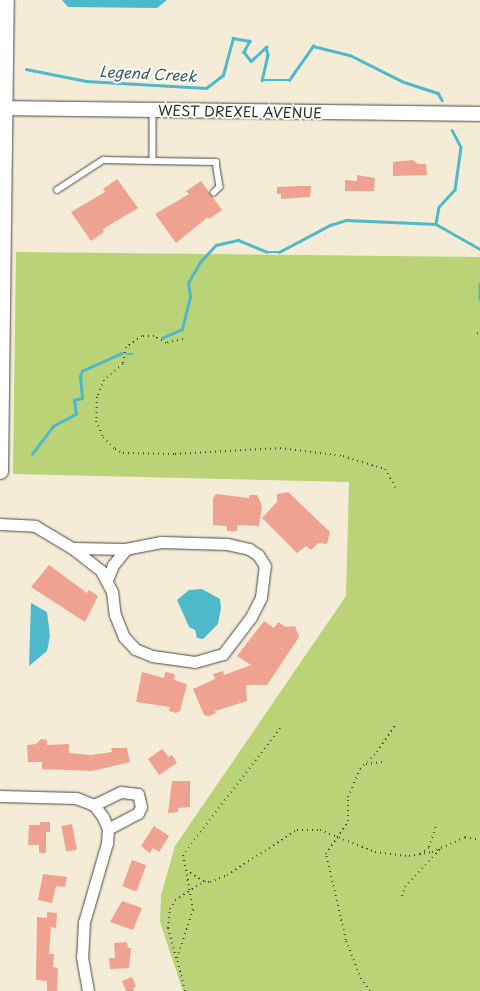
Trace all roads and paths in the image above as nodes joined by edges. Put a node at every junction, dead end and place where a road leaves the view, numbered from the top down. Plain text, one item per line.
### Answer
1 (6, 0) edge
2 (2, 108) edge
3 (153, 110) junction
4 (480, 114) edge
5 (153, 161) junction
6 (57, 190) dead end
7 (214, 193) dead end
8 (183, 338) dead end
9 (0, 471) edge
10 (396, 489) dead end
11 (0, 524) edge
12 (72, 548) junction
13 (126, 549) junction
14 (107, 580) junction
15 (396, 724) dead end
16 (280, 728) dead end
17 (383, 762) dead end
18 (364, 764) junction
19 (0, 796) edge
20 (94, 805) junction
21 (436, 825) dead end
22 (108, 829) junction
23 (337, 836) junction
24 (480, 840) edge
25 (442, 847) junction
26 (419, 855) junction
27 (186, 870) junction
28 (206, 881) junction
29 (189, 892) junction
30 (402, 896) dead end
31 (177, 966) junction
32 (88, 991) edge
33 (185, 991) edge
34 (370, 991) edge

1 - 2 main road
2 - 3 street, WEST DREXEL AVENUE
2 - 9 main road
3 - 4 street, WEST DREXEL AVENUE
3 - 5 lane
5 - 6 lane
5 - 7 lane
8 - 10 path
11 - 12 street
12 - 13 street
12 - 14 street
13 - 14 street
13 - 14 street
15 - 18 path
16 - 27 path
17 - 18 path
18 - 23 path
19 - 20 street
20 - 22 street
20 - 22 street
21 - 26 path
22 - 32 street
23 - 26 path
23 - 28 path
23 - 34 path
24 - 25 path
25 - 26 path
25 - 30 path
27 - 28 path
27 - 29 path
28 - 29 path
29 - 31 path
29 - 31 path
31 - 33 path

